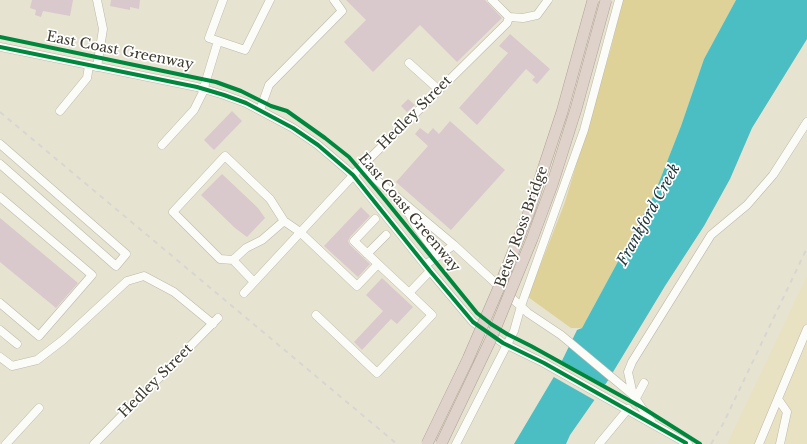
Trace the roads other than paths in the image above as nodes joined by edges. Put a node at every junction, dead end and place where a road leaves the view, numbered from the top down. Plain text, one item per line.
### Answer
1 (97, 0) edge
2 (223, 0) edge
3 (270, 0) edge
4 (334, 0) edge
5 (492, 0) edge
6 (548, 0) edge
7 (592, 0) edge
8 (606, 0) edge
9 (619, 0) edge
10 (508, 20) junction
11 (218, 41) junction
12 (0, 47) edge
13 (409, 63) dead end
14 (93, 66) junction
15 (203, 89) junction
16 (438, 90) junction
17 (260, 110) junction
18 (60, 111) dead end
19 (807, 122) edge
20 (0, 144) edge
21 (162, 145) dead end
22 (0, 164) edge
23 (361, 167) junction
24 (353, 175) junction
25 (55, 192) junction
26 (0, 198) edge
27 (402, 202) junction
28 (45, 203) junction
29 (375, 220) dead end
30 (284, 221) junction
31 (300, 232) junction
32 (386, 235) dead end
33 (454, 245) junction
34 (367, 254) junction
35 (438, 256) junction
36 (233, 260) junction
37 (378, 264) junction
38 (427, 268) junction
39 (254, 282) junction
40 (244, 293) dead end
41 (409, 293) junction
42 (0, 303) edge
43 (521, 306) junction
44 (316, 315) dead end
45 (807, 329) edge
46 (0, 330) edge
47 (17, 344) dead end
48 (506, 345) junction
49 (0, 357) edge
50 (644, 383) dead end
51 (634, 397) junction
52 (778, 399) junction
53 (39, 408) dead end
54 (628, 409) junction
55 (654, 424) junction
56 (6, 444) edge
57 (94, 444) edge
58 (427, 444) edge
59 (441, 444) edge
60 (456, 444) edge
61 (599, 444) edge
62 (688, 444) edge
63 (759, 444) edge
64 (780, 444) edge

1 - 14 street
2 - 11 street
3 - 11 street
4 - 17 street
5 - 10 street
6 - 10 street
7 - 58 highway, Betsy Ross Bridge, bridge
8 - 59 highway, Betsy Ross Bridge, bridge
9 - 43 street
10 - 16 street, Hedley Street
11 - 15 street
12 - 14 street
13 - 16 street
14 - 15 street
14 - 18 street
15 - 17 street
15 - 21 street
16 - 23 street, Hedley Street
17 - 24 street
19 - 51 street
20 - 25 street
22 - 28 street
23 - 24 street, Hedley Street
23 - 27 street
24 - 31 street, Hedley Street
24 - 38 street
25 - 28 street
25 - 28 street
26 - 42 street
27 - 33 street
27 - 35 street
29 - 34 street
30 - 31 street
30 - 36 street
30 - 36 street
31 - 37 street
31 - 39 street, Hedley Street
32 - 34 street
33 - 35 street
33 - 43 street
34 - 37 street
35 - 38 street
36 - 39 street
37 - 41 street
38 - 41 street
38 - 48 street
39 - 40 street, Hedley Street
41 - 44 street
43 - 48 street
43 - 51 street
45 - 52 street
46 - 47 street
48 - 54 street
48 - 60 street
49 - 57 street, Hedley Street
50 - 51 street
51 - 55 street
52 - 63 street
52 - 64 street
53 - 56 street
54 - 55 street
54 - 61 street
55 - 62 street

